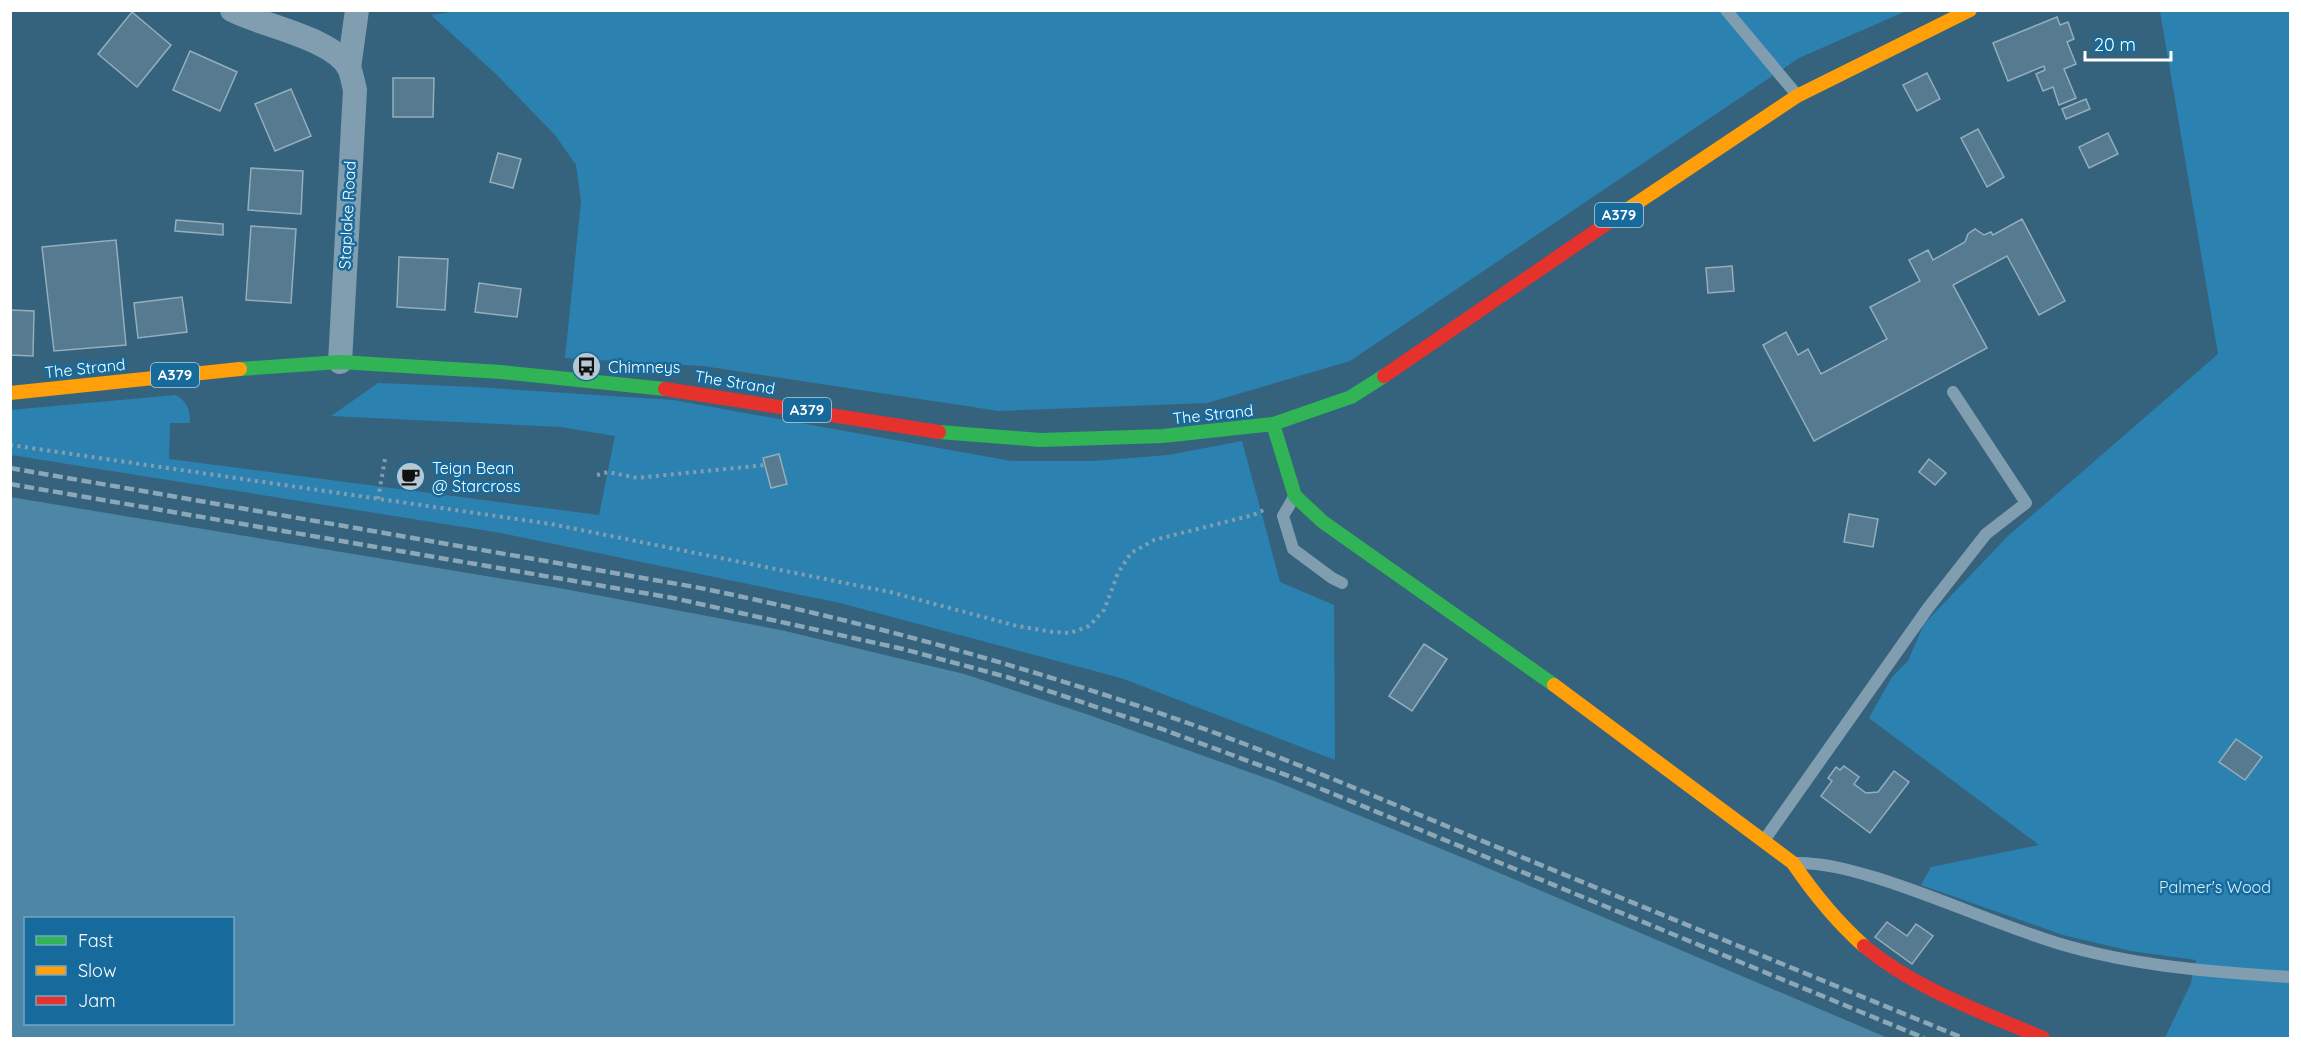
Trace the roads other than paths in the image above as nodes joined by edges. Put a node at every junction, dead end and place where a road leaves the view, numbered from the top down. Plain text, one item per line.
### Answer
1 (232, 10) edge
2 (357, 10) edge
3 (1726, 10) edge
4 (1970, 10) edge
5 (349, 68) junction
6 (1797, 96) junction
7 (340, 362) junction
8 (1953, 392) dead end
9 (10, 393) edge
10 (1273, 424) junction
11 (1295, 496) junction
12 (1342, 583) dead end
13 (1764, 840) junction
14 (1793, 862) junction
15 (2290, 977) edge
16 (2043, 1038) edge

1 - 5 street
2 - 5 street, Staplake Road
3 - 6 lane
4 - 6 main road, A379
5 - 7 street, Staplake Road
6 - 10 main road, A379
7 - 9 main road, The Strand / A379
7 - 10 main road, The Strand / A379
8 - 13 lane
10 - 11 main road
11 - 12 lane
11 - 13 main road
13 - 14 main road
14 - 15 lane
14 - 16 main road

